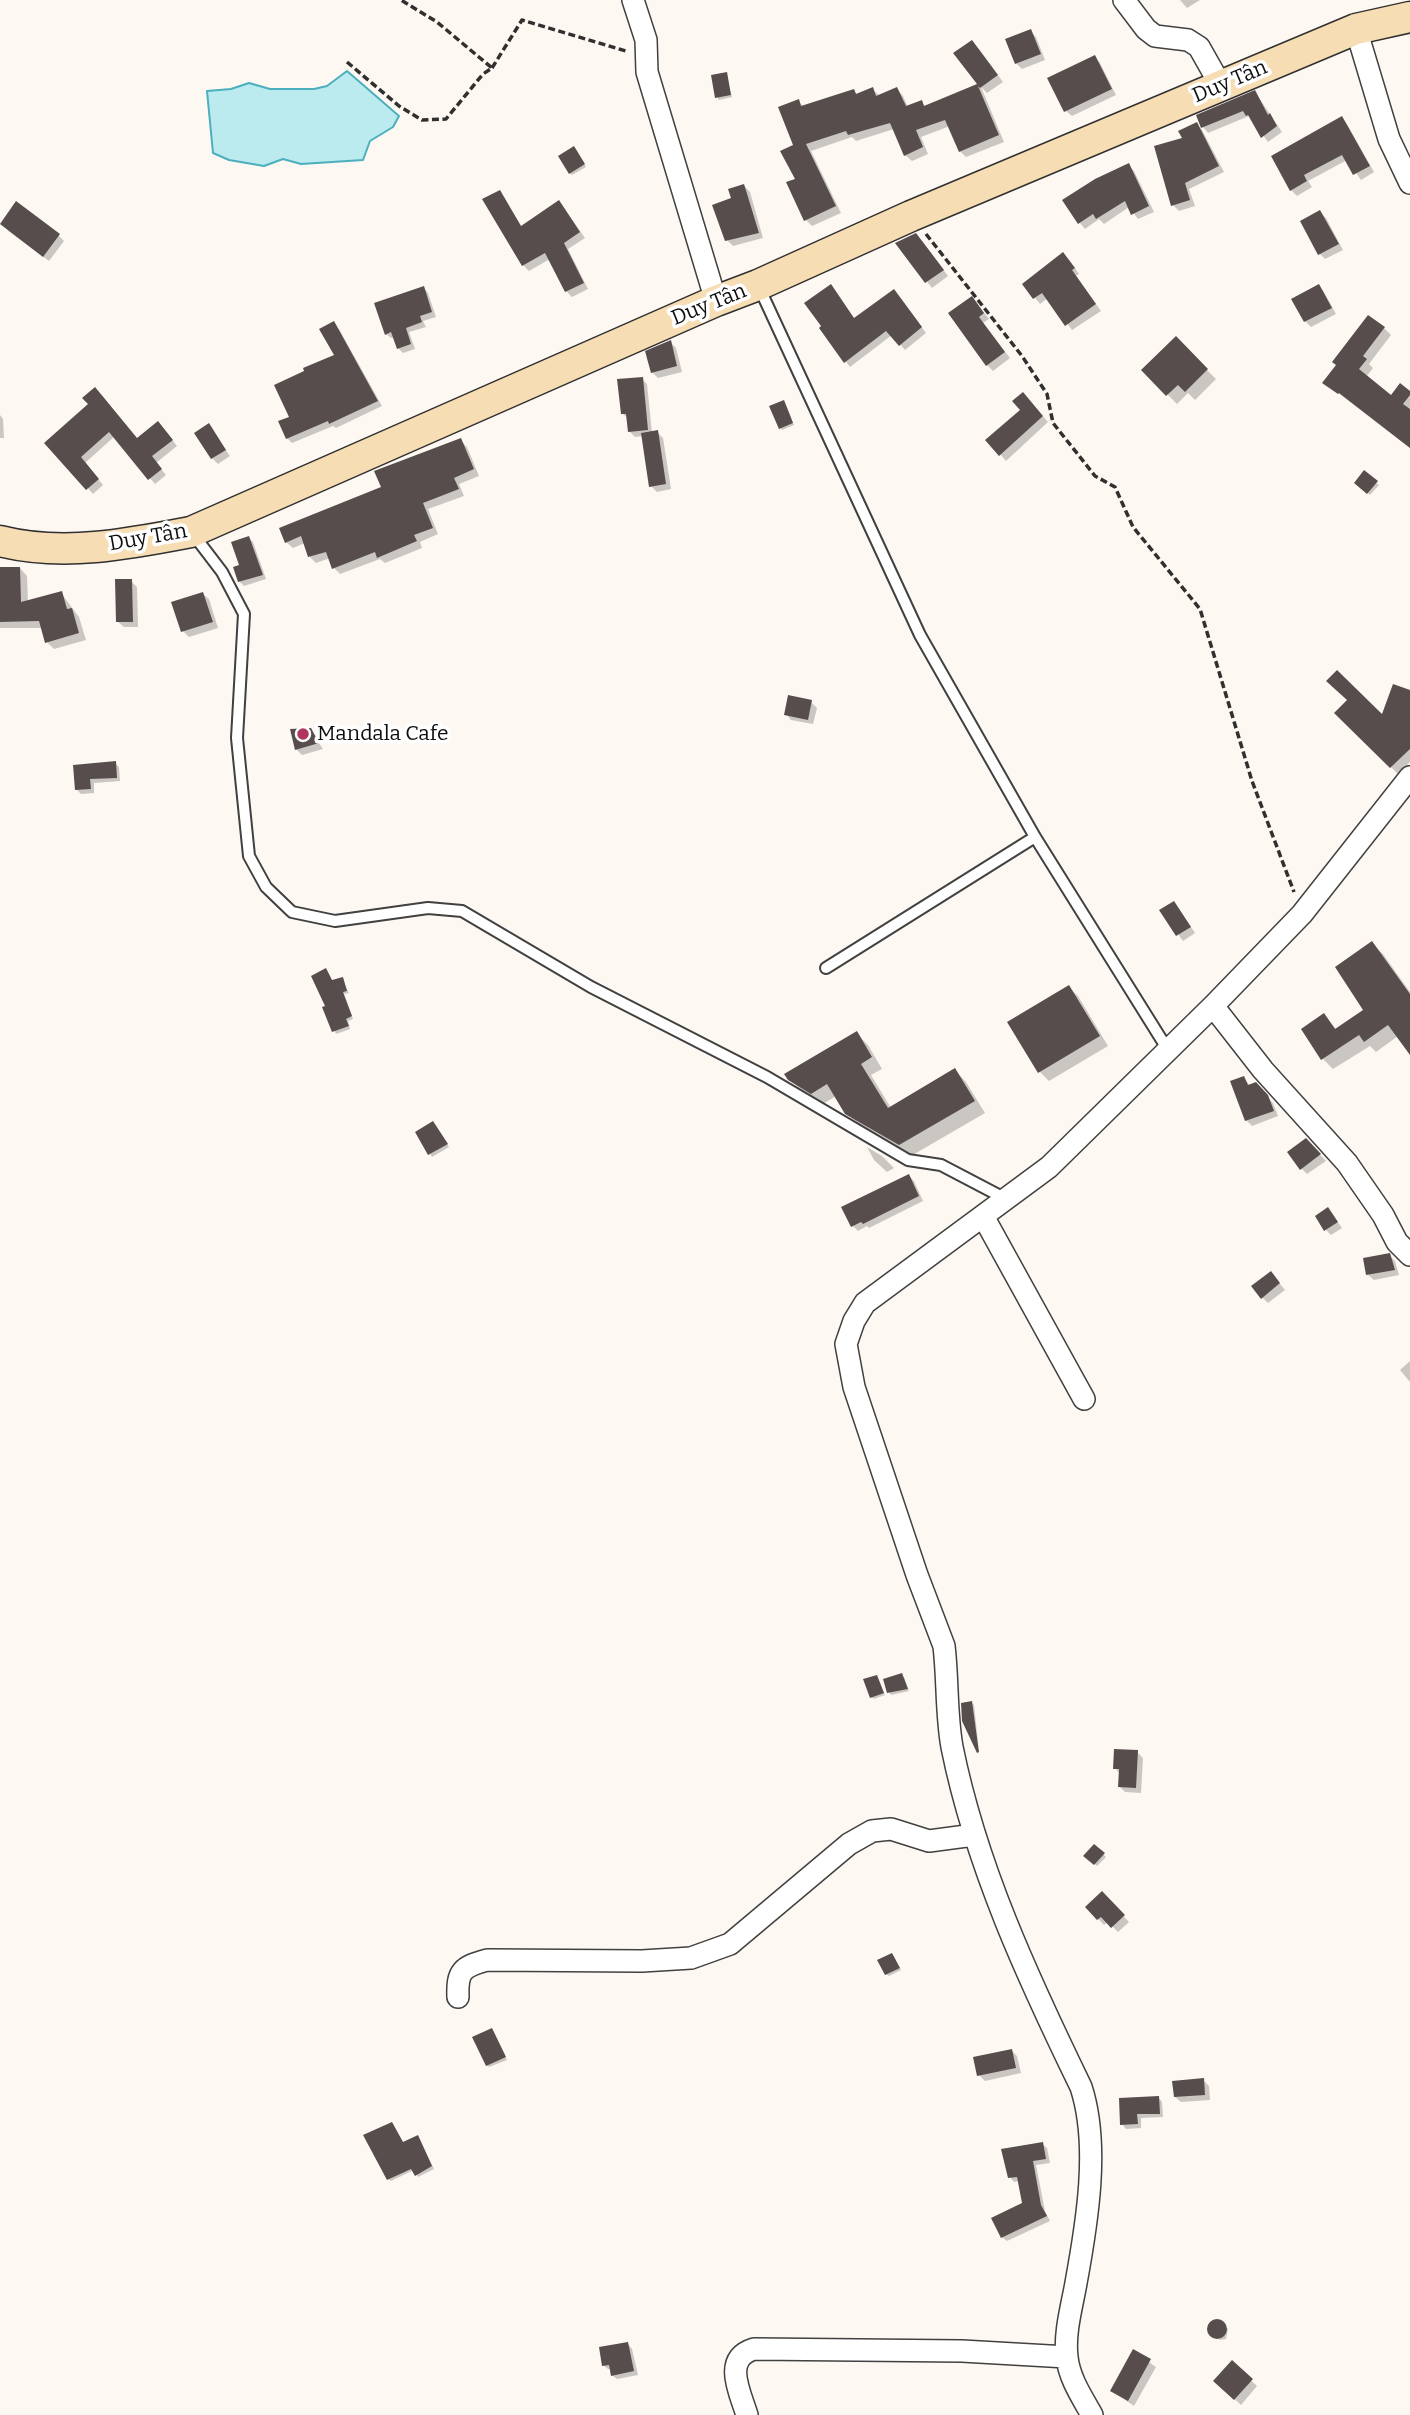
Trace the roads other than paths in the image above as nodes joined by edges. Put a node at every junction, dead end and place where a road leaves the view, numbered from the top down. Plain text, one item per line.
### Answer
1 (633, 0) edge
2 (1124, 0) edge
3 (1410, 17) edge
4 (1356, 29) junction
5 (1222, 86) junction
6 (1410, 183) edge
7 (758, 285) junction
8 (716, 300) junction
9 (191, 532) junction
10 (0, 541) edge
11 (1410, 777) edge
12 (1035, 837) junction
13 (826, 968) dead end
14 (1213, 1006) junction
15 (1168, 1050) junction
16 (1006, 1199) junction
17 (983, 1216) junction
18 (1410, 1255) edge
19 (1084, 1399) dead end
20 (974, 1835) junction
21 (458, 1997) dead end
22 (1067, 2357) junction
23 (747, 2415) edge
24 (1092, 2415) edge

1 - 8 street
2 - 5 street
3 - 4 street, Duy Tân
4 - 5 street, Duy Tân
4 - 6 street
5 - 7 street, Duy Tân
7 - 8 street, Duy Tân
7 - 12 lane
8 - 9 street, Duy Tân
9 - 10 street, Duy Tân
9 - 16 lane
11 - 14 street
12 - 13 lane
12 - 15 lane
14 - 15 street
14 - 18 street
15 - 16 street
16 - 17 street
17 - 19 street
17 - 20 street
20 - 21 street
20 - 22 street
22 - 23 street
22 - 24 street

